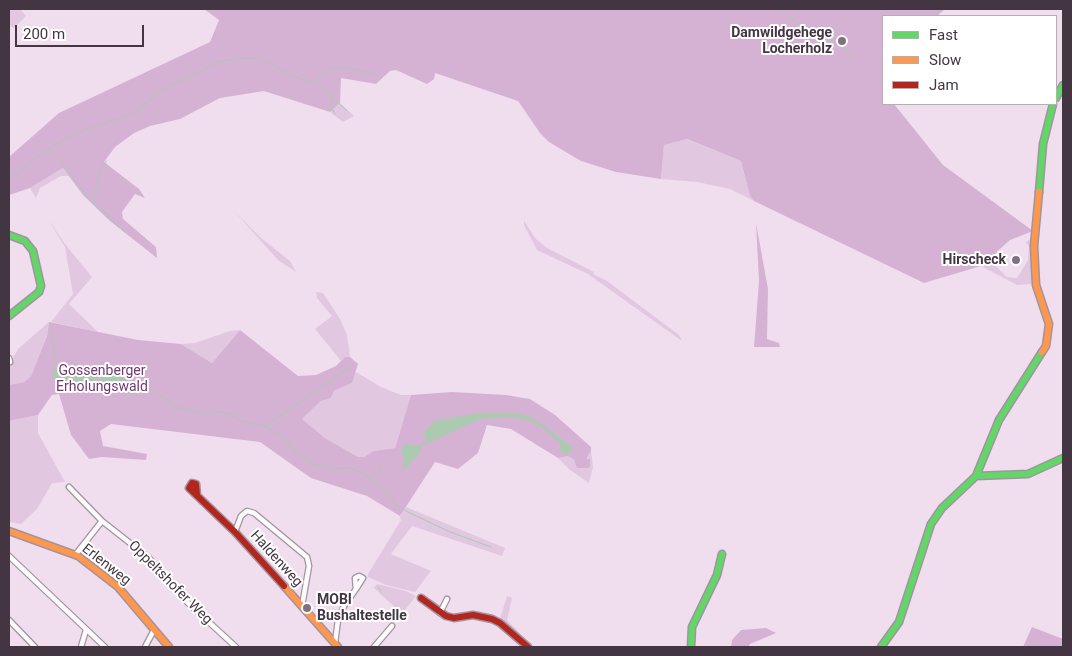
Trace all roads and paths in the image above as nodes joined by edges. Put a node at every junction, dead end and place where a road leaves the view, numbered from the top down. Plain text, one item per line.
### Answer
1 (1063, 85) edge
2 (1057, 96) edge
3 (1053, 105) edge
4 (9, 235) edge
5 (9, 316) edge
6 (1063, 458) edge
7 (976, 476) junction
8 (69, 487) dead end
9 (197, 495) dead end
10 (102, 521) junction
11 (9, 531) edge
12 (235, 532) junction
13 (76, 554) junction
14 (722, 554) dead end
15 (9, 556) edge
16 (356, 589) dead end
17 (421, 598) dead end
18 (447, 599) dead end
19 (302, 606) junction
20 (440, 613) junction
21 (9, 620) edge
22 (392, 626) dead end
23 (86, 630) junction
24 (154, 630) junction
25 (337, 645) edge
26 (35, 647) edge
27 (81, 647) edge
28 (105, 647) edge
29 (145, 647) edge
30 (169, 647) edge
31 (236, 647) edge
32 (374, 647) edge
33 (528, 647) edge
34 (692, 647) edge
35 (882, 647) edge

1 - 2 street
3 - 7 street
4 - 5 street
6 - 7 street
7 - 35 street
8 - 10 street, Oppeltshofer Weg
9 - 12 street, Haldenweg
10 - 13 street
10 - 31 street, Oppeltshofer Weg
11 - 13 street, Erlenweg
12 - 19 street, Haldenweg
12 - 19 street
13 - 24 street, Erlenweg
14 - 34 street
15 - 23 street
16 - 25 street, Haldenweg
17 - 20 street
18 - 20 street
19 - 25 street, Haldenweg
20 - 33 street
21 - 26 street
22 - 32 street
23 - 27 street
23 - 28 street
24 - 29 street
24 - 30 street, Erlenweg

